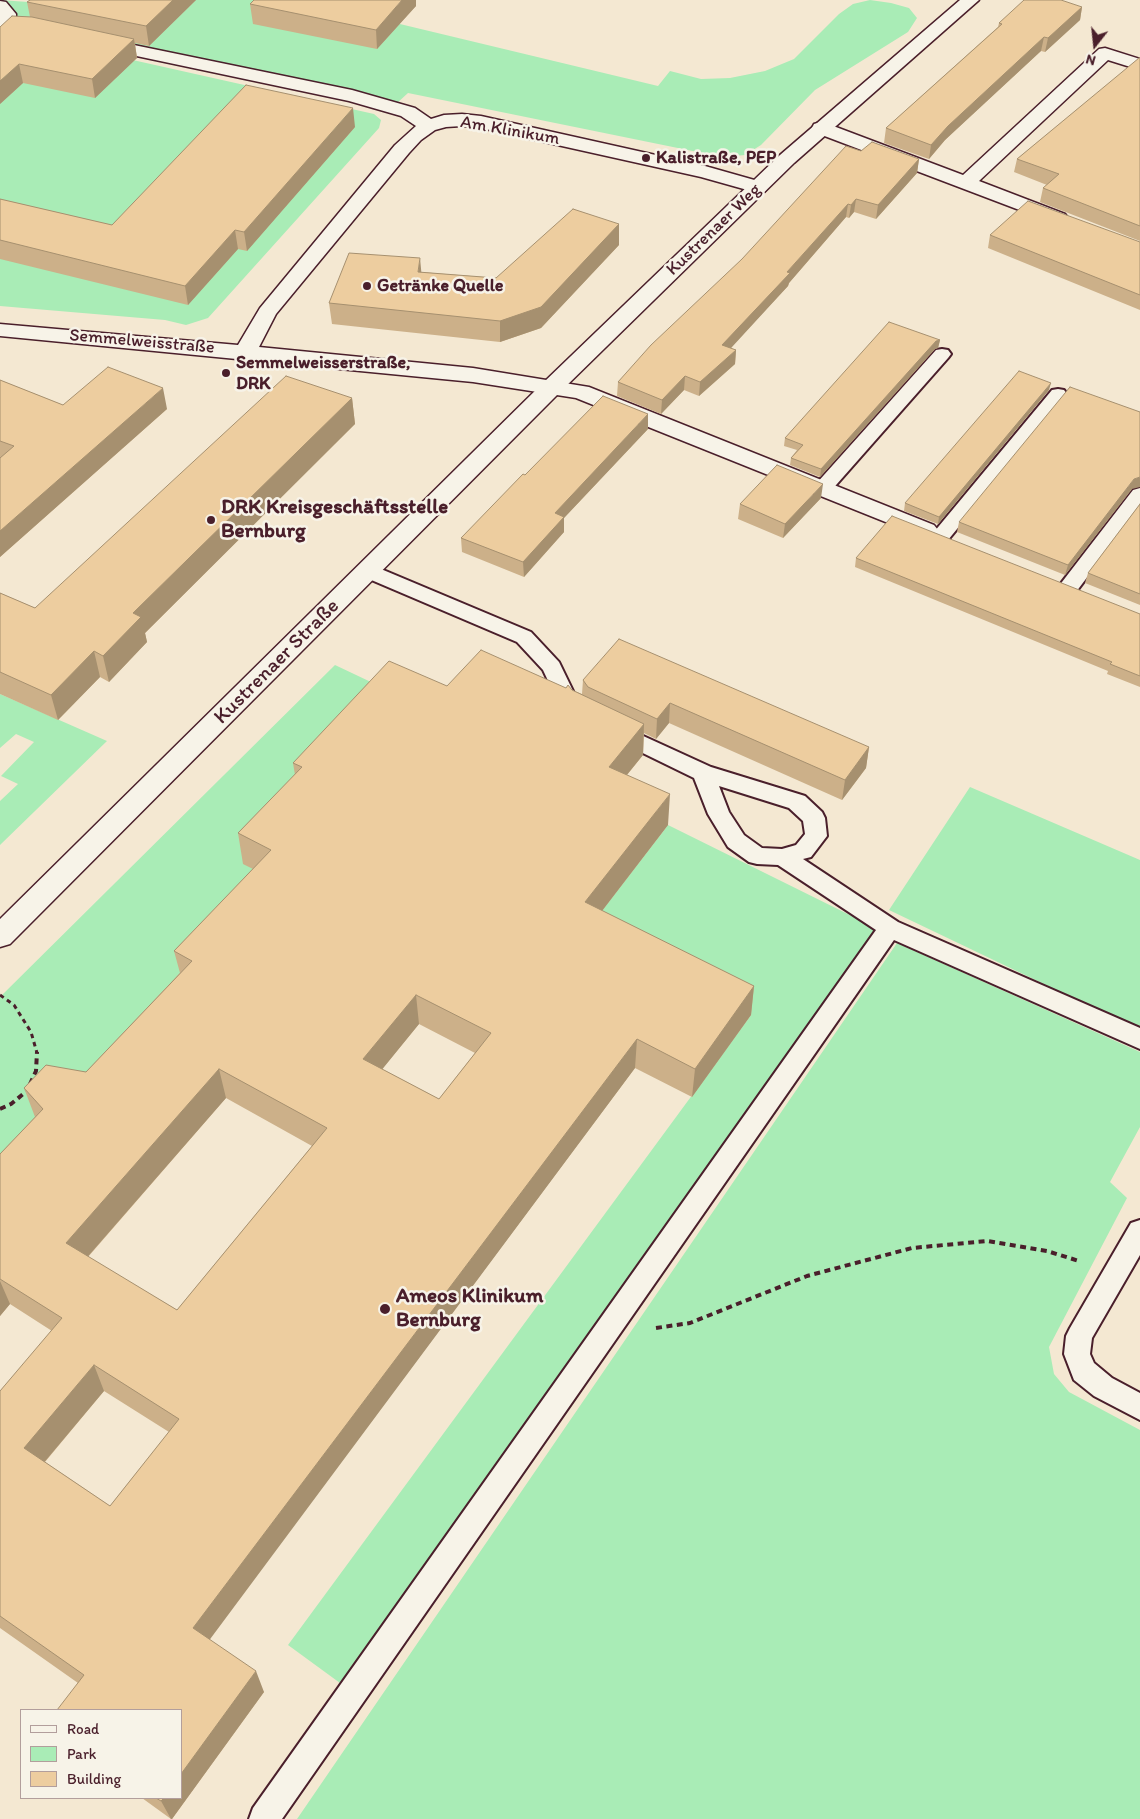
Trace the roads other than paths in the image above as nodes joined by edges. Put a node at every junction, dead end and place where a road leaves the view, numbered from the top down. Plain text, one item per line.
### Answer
1 (970, 0) edge
2 (0, 6) edge
3 (4, 29) edge
4 (26, 29) edge
5 (84, 40) edge
6 (1140, 65) edge
7 (428, 126) junction
8 (821, 128) junction
9 (967, 182) junction
10 (758, 187) junction
11 (1076, 225) edge
12 (0, 330) edge
13 (246, 352) junction
14 (942, 354) dead end
15 (552, 387) junction
16 (1058, 394) dead end
17 (822, 489) junction
18 (1140, 494) edge
19 (951, 540) joint
20 (369, 571) junction
21 (1069, 587) edge
22 (703, 773) junction
23 (782, 857) junction
24 (890, 928) junction
25 (0, 936) edge
26 (1140, 1039) edge
27 (1140, 1231) edge
28 (1140, 1407) edge
29 (264, 1819) edge

1 - 8 street, Kustrenaer Weg
2 - 3 street
3 - 4 street
5 - 7 street
6 - 9 street
7 - 10 street, Am Klinikum
7 - 13 street, Am Klinikum
8 - 9 street
8 - 10 street, Kustrenaer Weg
9 - 11 street
10 - 15 street, Kustrenaer Weg
12 - 13 street, Semmelweisstraße
13 - 15 street, Semmelweisstraße
14 - 17 lane
15 - 17 street, Semmelweisstraße
15 - 20 street, Kustrenaer Straße
16 - 19 lane
17 - 19 street, Semmelweisstraße
18 - 21 lane
20 - 22 lane
20 - 25 street, Kustrenaer Straße
22 - 23 lane
22 - 23 lane
23 - 24 lane
24 - 26 lane
24 - 29 lane
27 - 28 lane

